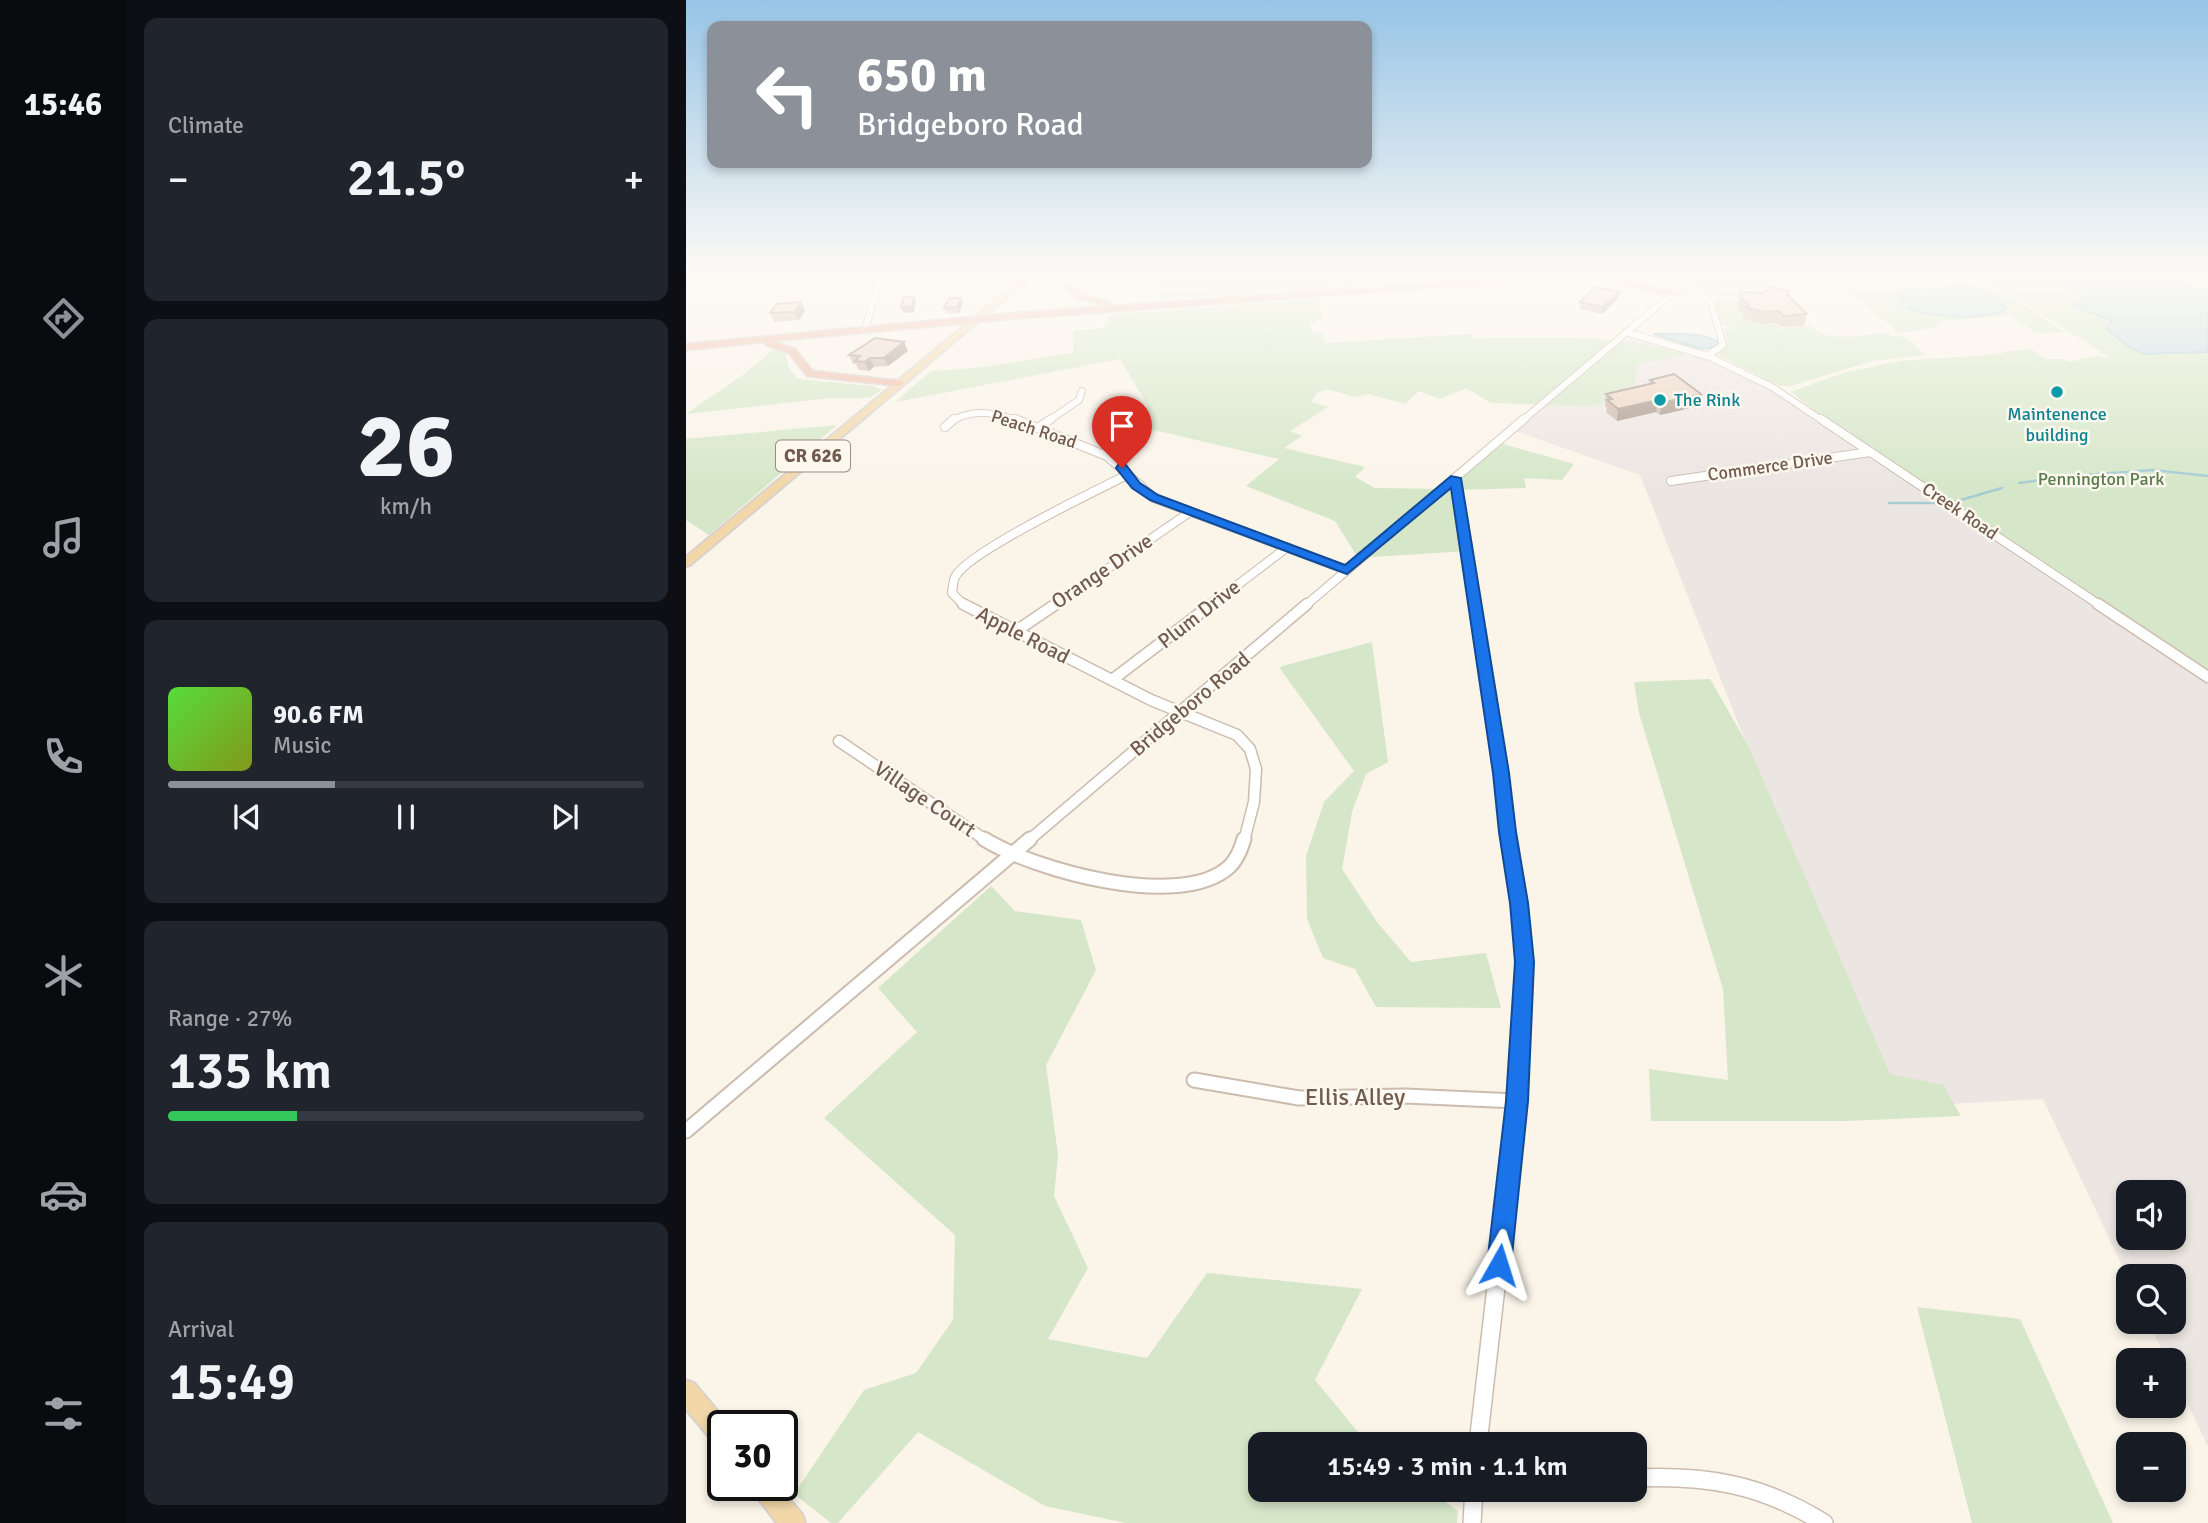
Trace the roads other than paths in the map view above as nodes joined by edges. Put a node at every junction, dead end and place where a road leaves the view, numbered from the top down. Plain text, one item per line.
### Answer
1 (782, 347) edge
2 (942, 347) edge
3 (1608, 347) edge
4 (1676, 347) edge
5 (1720, 347) edge
6 (1706, 356) junction
7 (899, 383) junction
8 (1082, 391) dead end
9 (945, 426) dead end
10 (1038, 428) junction
11 (1870, 452) junction
12 (1127, 475) junction
13 (1455, 478) junction
14 (1671, 481) dead end
15 (1190, 512) junction
16 (1286, 548) junction
17 (686, 563) edge
18 (1347, 570) junction
19 (1016, 631) junction
20 (2208, 677) edge
21 (1112, 680) junction
22 (1180, 713) junction
23 (839, 741) dead end
24 (1012, 855) junction
25 (1194, 1080) dead end
26 (1517, 1101) junction
27 (686, 1131) edge
28 (686, 1391) edge
29 (707, 1417) edge
30 (1479, 1432) edge
31 (1647, 1477) edge
32 (775, 1501) edge
33 (1473, 1502) edge
34 (793, 1523) edge
35 (1472, 1523) edge
36 (1824, 1523) edge

1 - 7 highway
2 - 7 main road, CR 626
3 - 13 street, Bridgeboro Road
4 - 6 street, Creek Road
5 - 6 street
6 - 11 street, Creek Road
7 - 17 main road, CR 626
8 - 10 street
9 - 10 street, Peach Road
10 - 12 street, Peach Road
11 - 14 street, Commerce Drive
11 - 20 street, Creek Road
12 - 15 street, Peach Road
12 - 19 street, Apple Road
13 - 18 street, Bridgeboro Road
13 - 26 street
15 - 16 street, Peach Road
15 - 19 street, Orange Drive
16 - 18 street, Peach Road
16 - 21 street, Plum Drive
18 - 22 street, Bridgeboro Road
19 - 21 street, Apple Road
21 - 22 street, Apple Road
22 - 24 street, Bridgeboro Road
22 - 24 street, Village Court
23 - 24 street, Village Court
24 - 27 street, Bridgeboro Road
25 - 26 street, Ellis Alley
26 - 30 street
28 - 29 main road
31 - 36 street
32 - 34 main road
33 - 35 street

